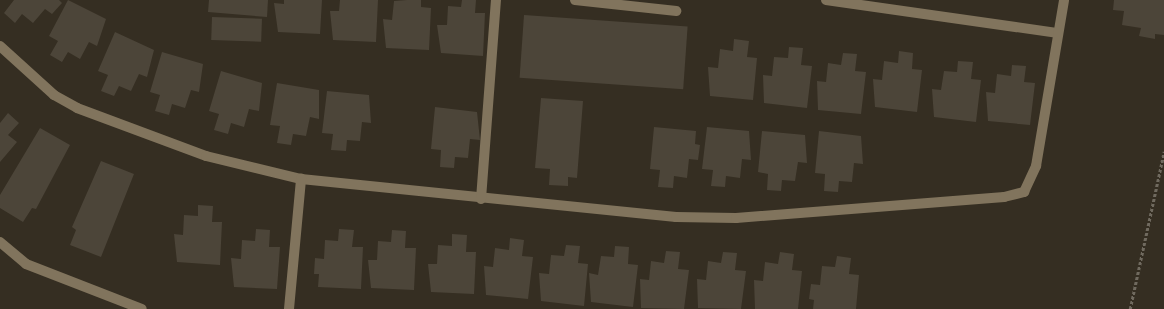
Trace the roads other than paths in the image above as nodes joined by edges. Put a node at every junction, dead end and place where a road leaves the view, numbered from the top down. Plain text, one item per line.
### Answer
1 (496, 0) edge
2 (575, 0) edge
3 (826, 0) edge
4 (1064, 0) edge
5 (676, 11) dead end
6 (1057, 33) junction
7 (0, 46) edge
8 (301, 179) junction
9 (481, 199) junction
10 (0, 242) edge
11 (142, 309) edge
12 (289, 309) edge

1 - 9 street
2 - 5 street
3 - 6 street
4 - 6 street
6 - 9 street
7 - 8 street
8 - 9 street
8 - 12 street
10 - 11 street

